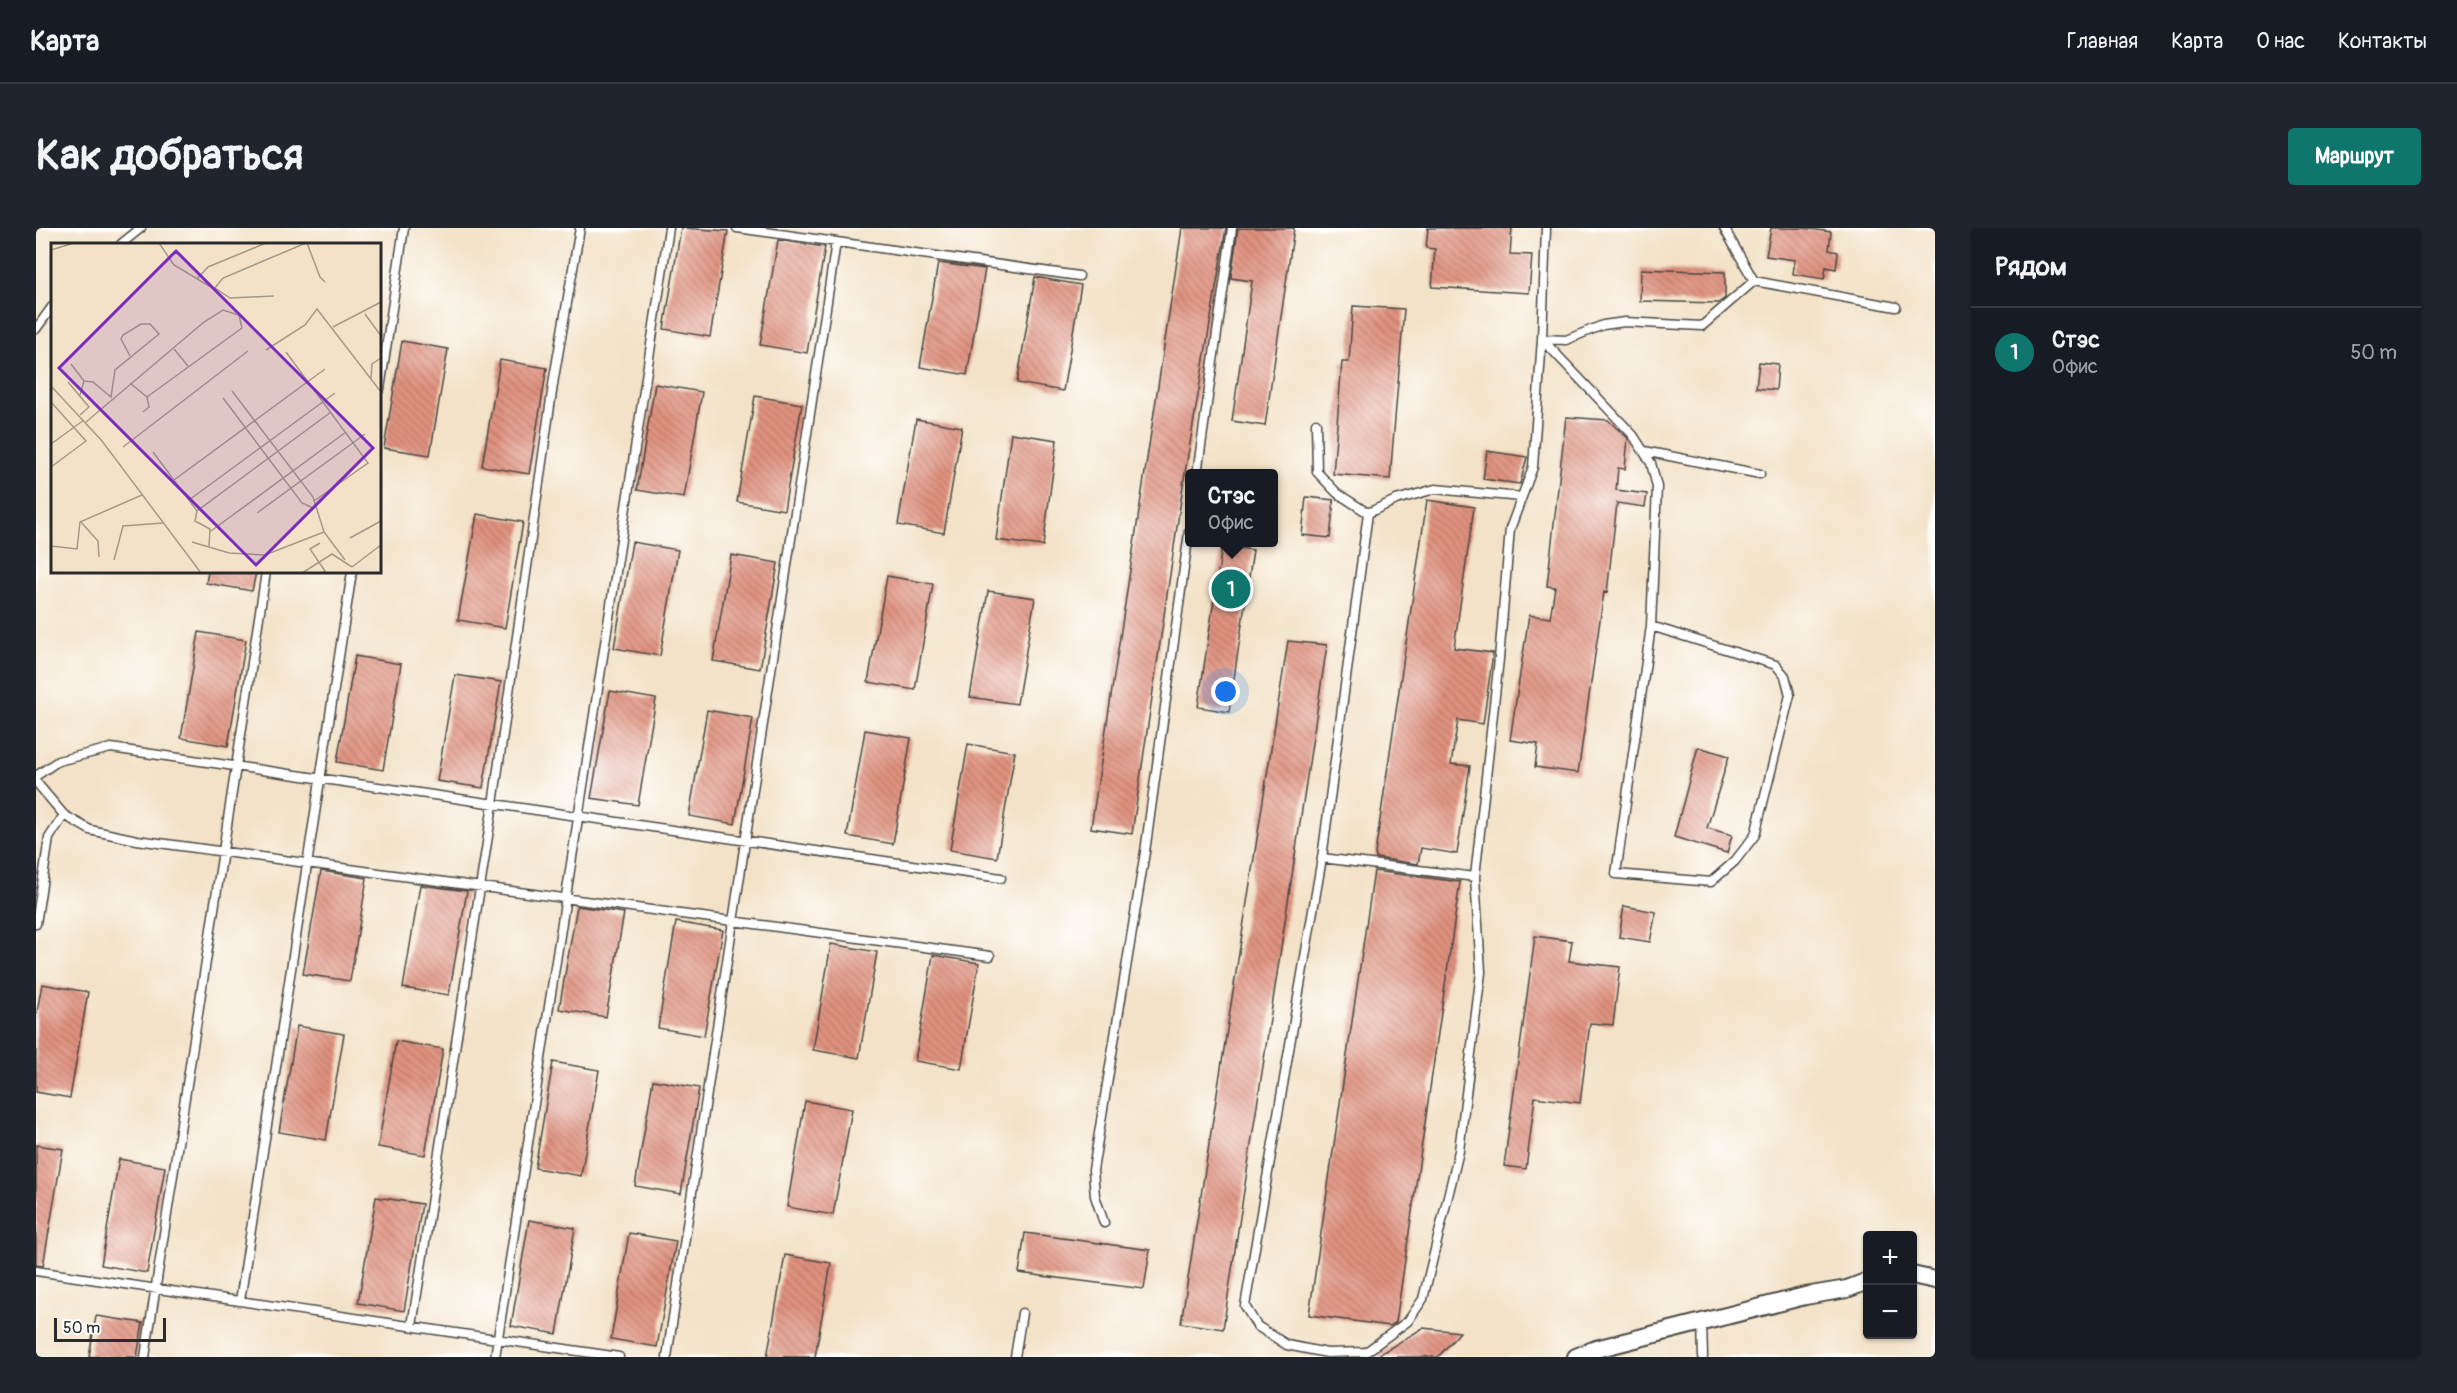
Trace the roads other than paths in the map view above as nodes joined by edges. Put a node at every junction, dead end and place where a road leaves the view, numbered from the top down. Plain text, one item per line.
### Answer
1 (141, 228) edge
2 (404, 228) edge
3 (580, 228) edge
4 (669, 228) edge
5 (737, 228) edge
6 (1232, 228) edge
7 (1545, 228) edge
8 (1724, 228) edge
9 (836, 242) junction
10 (122, 243) edge
11 (1079, 276) dead end
12 (1754, 281) junction
13 (1896, 307) dead end
14 (51, 308) edge
15 (36, 329) edge
16 (1542, 339) junction
17 (381, 382) edge
18 (1316, 423) dead end
19 (1644, 451) junction
20 (1198, 469) edge
21 (1760, 474) dead end
22 (1521, 497) junction
23 (1368, 513) junction
24 (1187, 547) edge
25 (266, 573) edge
26 (352, 573) edge
27 (1651, 626) junction
28 (235, 766) junction
29 (36, 776) edge
30 (320, 778) junction
31 (36, 782) edge
32 (493, 804) junction
33 (64, 815) junction
34 (578, 816) junction
35 (747, 841) junction
36 (222, 851) junction
37 (1322, 858) junction
38 (308, 863) junction
39 (1474, 877) junction
40 (1001, 878) dead end
41 (479, 886) junction
42 (565, 898) junction
43 (734, 921) junction
44 (36, 924) edge
45 (990, 956) dead end
46 (1104, 1223) dead end
47 (36, 1271) edge
48 (1917, 1276) edge
49 (1935, 1280) edge
50 (1863, 1283) edge
51 (153, 1288) junction
52 (240, 1301) junction
53 (1022, 1313) dead end
54 (1702, 1322) junction
55 (412, 1326) junction
56 (498, 1339) junction
57 (145, 1357) edge
58 (495, 1357) edge
59 (619, 1357) edge
60 (668, 1357) edge
61 (1015, 1357) edge
62 (1576, 1357) edge
63 (1703, 1357) edge

1 - 10 lane
2 - 17 lane
3 - 32 lane
4 - 34 lane
5 - 9 lane
6 - 20 lane
7 - 16 lane
8 - 12 lane
9 - 11 lane
9 - 35 lane
12 - 13 lane
12 - 16 lane
14 - 15 lane
16 - 19 lane
16 - 22 lane
18 - 23 lane
19 - 21 lane
19 - 27 lane
22 - 23 lane
22 - 39 lane
23 - 37 lane
24 - 46 lane
25 - 28 lane
26 - 30 lane
27 - 27 lane
28 - 29 lane
28 - 30 lane
28 - 36 lane
30 - 32 lane
30 - 38 lane
31 - 33 lane
32 - 34 lane
32 - 41 lane
33 - 36 lane
33 - 44 lane
34 - 35 lane
34 - 42 lane
35 - 40 lane
35 - 43 lane
36 - 38 lane
36 - 51 lane
37 - 39 lane
37 - 39 lane
38 - 41 lane
38 - 52 lane
41 - 42 lane
41 - 55 lane
42 - 43 lane
42 - 56 lane
43 - 45 lane
43 - 60 lane
47 - 51 lane
48 - 49 street
50 - 54 street
51 - 52 lane
51 - 57 lane
52 - 55 lane
53 - 61 lane
54 - 62 street
54 - 63 lane
55 - 56 lane
56 - 58 lane
56 - 59 lane

